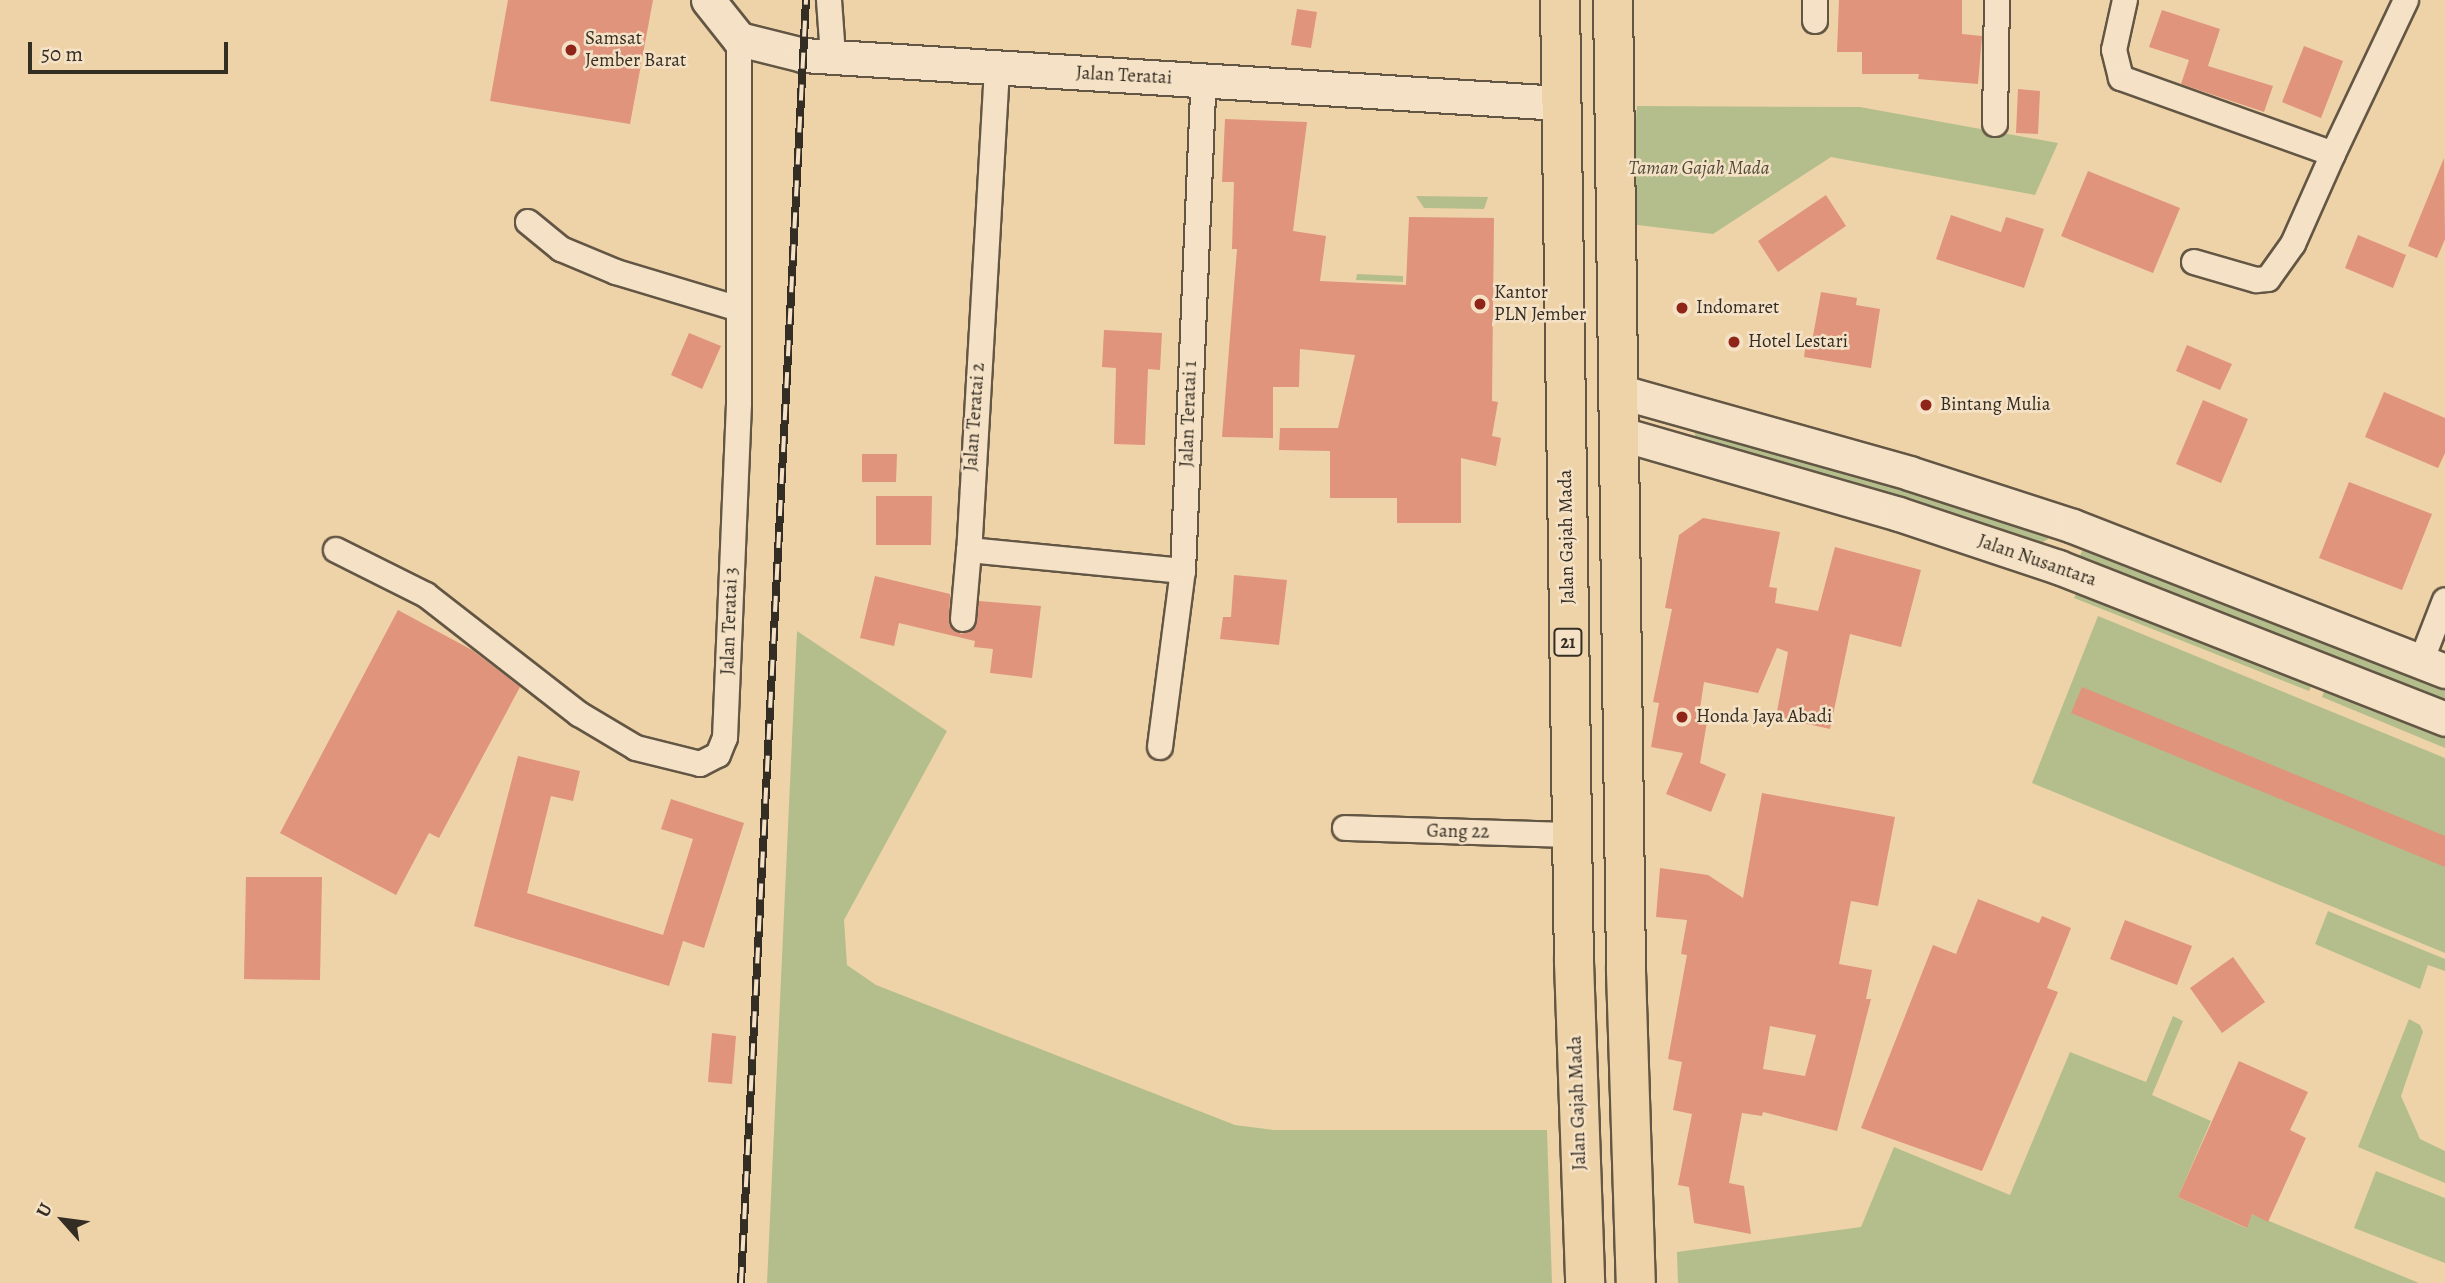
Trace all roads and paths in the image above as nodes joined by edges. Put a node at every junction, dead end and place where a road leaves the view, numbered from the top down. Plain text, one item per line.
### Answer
1 (708, 0) edge
2 (829, 0) edge
3 (1560, 0) edge
4 (1613, 0) edge
5 (1997, 0) edge
6 (2125, 0) edge
7 (2406, 0) edge
8 (739, 40) junction
9 (833, 56) junction
10 (997, 69) junction
11 (1204, 80) junction
12 (1560, 103) junction
13 (1995, 124) dead end
14 (2333, 154) junction
15 (528, 222) dead end
16 (2194, 262) dead end
17 (736, 308) junction
18 (1618, 391) junction
19 (1618, 433) junction
20 (336, 550) dead end
21 (969, 550) junction
22 (1183, 571) junction
23 (2445, 600) edge
24 (963, 619) dead end
25 (2433, 667) edge
26 (2445, 719) edge
27 (1160, 747) dead end
28 (1345, 828) dead end
29 (1572, 835) junction
30 (1584, 1283) edge
31 (1636, 1283) edge

1 - 8 street
2 - 9 street
3 - 12 highway, Jalan Gajah Mada / 21
4 - 18 highway
5 - 13 street
6 - 14 street
7 - 14 street
8 - 9 street, Jalan Teratai
8 - 17 street, Jalan Teratai 3
9 - 10 street, Jalan Teratai
10 - 11 street, Jalan Teratai
10 - 21 street, Jalan Teratai 2
11 - 12 street, Jalan Teratai
11 - 22 street, Jalan Teratai 1
12 - 29 highway, Jalan Gajah Mada / 21
14 - 16 street
15 - 17 street
17 - 20 street, Jalan Teratai 3
18 - 19 highway
18 - 25 street
19 - 26 street, Jalan Nusantara
19 - 31 highway
21 - 22 street
21 - 24 street, Jalan Teratai 2
22 - 27 street, Jalan Teratai 1
23 - 25 street
28 - 29 street, Gang 22
29 - 30 highway, Jalan Gajah Mada / 21

